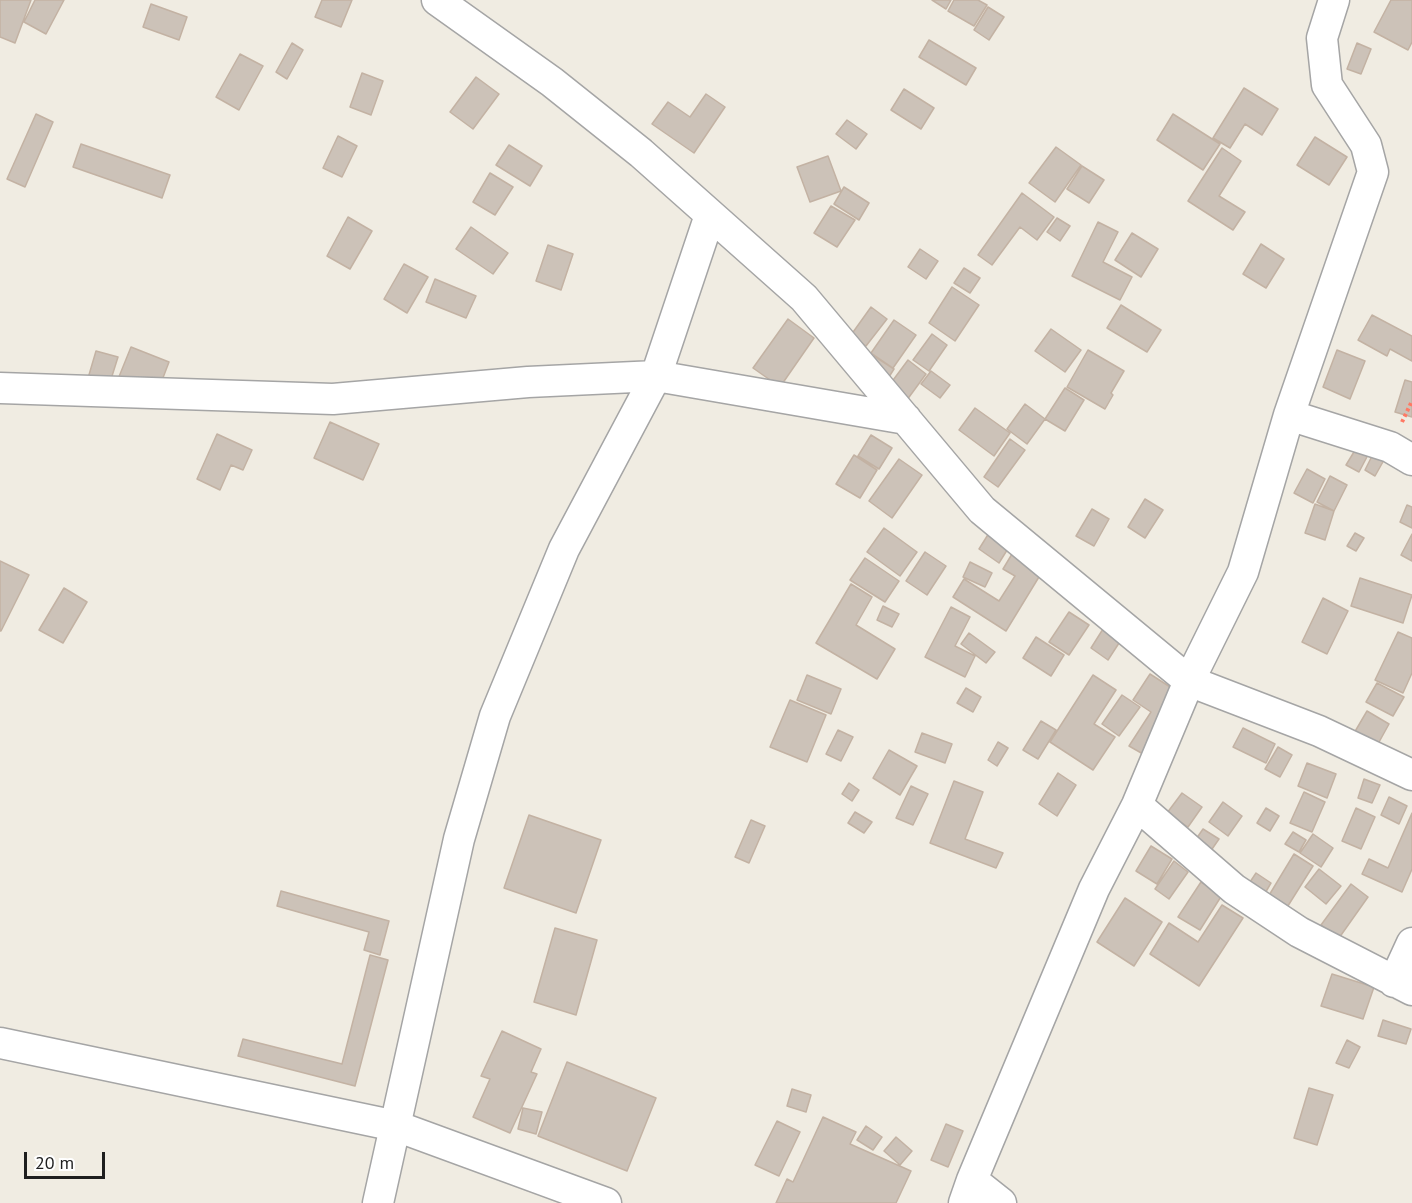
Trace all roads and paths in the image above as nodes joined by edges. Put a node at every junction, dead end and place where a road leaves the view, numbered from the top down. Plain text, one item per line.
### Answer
1 (437, 0) edge
2 (1334, 0) edge
3 (710, 215) junction
4 (656, 376) junction
5 (0, 388) edge
6 (1289, 415) junction
7 (906, 419) junction
8 (1412, 460) edge
9 (1189, 681) junction
10 (1412, 775) edge
11 (1137, 805) junction
12 (1412, 943) edge
13 (1403, 986) edge
14 (0, 1043) edge
15 (396, 1126) junction
16 (968, 1191) edge
17 (378, 1203) edge
18 (606, 1203) edge
19 (1001, 1203) edge

1 - 3 street
2 - 6 street
3 - 4 street
3 - 7 street
4 - 5 street
4 - 7 street
4 - 15 street
6 - 8 street
6 - 9 street
7 - 9 street
9 - 10 street
9 - 11 street
11 - 13 street
11 - 16 street
12 - 13 street
14 - 15 street
15 - 17 street
15 - 18 street
16 - 19 street

